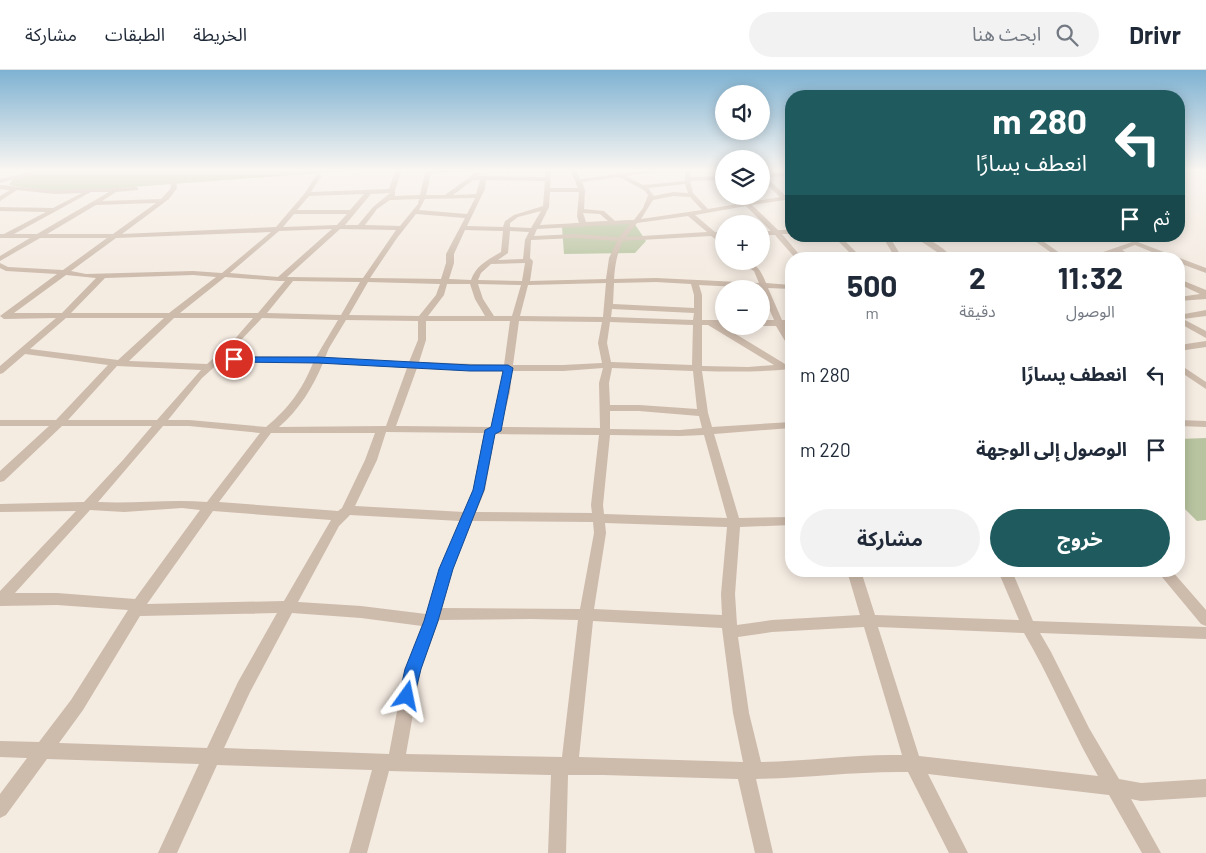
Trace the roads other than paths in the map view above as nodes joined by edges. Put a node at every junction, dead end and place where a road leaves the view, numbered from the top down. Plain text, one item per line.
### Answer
1 (25, 206) edge
2 (64, 206) edge
3 (89, 206) edge
4 (157, 206) edge
5 (297, 206) edge
6 (331, 206) edge
7 (357, 206) edge
8 (378, 206) edge
9 (419, 206) edge
10 (474, 206) edge
11 (581, 206) edge
12 (646, 206) edge
13 (701, 206) edge
14 (738, 206) edge
15 (749, 206) edge
16 (546, 207) joint
17 (0, 209) edge
18 (17, 209) junction
19 (56, 210) junction
20 (80, 210) junction
21 (328, 211) junction
22 (581, 211) junction
23 (707, 211) junction
24 (292, 212) junction
25 (352, 212) junction
26 (415, 212) junction
27 (690, 214) junction
28 (469, 216) junction
29 (0, 217) edge
30 (636, 222) junction
31 (614, 223) junction
32 (584, 224) junction
33 (337, 227) junction
34 (359, 228) junction
35 (401, 228) junction
36 (464, 228) junction
37 (278, 230) junction
38 (505, 230) junction
39 (532, 232) junction
40 (770, 232) edge
41 (776, 232) junction
42 (785, 232) edge
43 (713, 234) joint
44 (2, 236) edge
45 (37, 236) junction
46 (115, 236) junction
47 (621, 239) junction
48 (842, 242) edge
49 (925, 242) edge
50 (1041, 242) edge
51 (1117, 250) junction
52 (794, 252) edge
53 (853, 252) edge
54 (941, 252) edge
55 (1055, 252) edge
56 (1110, 252) edge
57 (1121, 252) edge
58 (1159, 252) edge
59 (529, 261) junction
60 (489, 262) junction
61 (1185, 262) edge
62 (0, 264) edge
63 (1206, 271) edge
64 (65, 272) junction
65 (225, 274) junction
66 (102, 276) junction
67 (285, 280) junction
68 (365, 280) junction
69 (445, 281) junction
70 (474, 281) junction
71 (611, 281) junction
72 (694, 282) junction
73 (524, 283) junction
74 (715, 283) edge
75 (1185, 284) edge
76 (1206, 284) edge
77 (785, 286) edge
78 (770, 287) edge
79 (1192, 287) junction
80 (1185, 295) edge
81 (1206, 295) edge
82 (1185, 298) edge
83 (1190, 298) junction
84 (770, 301) edge
85 (608, 306) junction
86 (1206, 313) edge
87 (3, 314) edge
88 (65, 314) junction
89 (172, 315) junction
90 (260, 316) junction
91 (1185, 317) edge
92 (344, 318) junction
93 (422, 318) junction
94 (491, 318) junction
95 (702, 318) junction
96 (515, 319) junction
97 (605, 320) junction
98 (715, 320) edge
99 (1185, 322) edge
100 (770, 323) edge
101 (778, 323) junction
102 (785, 323) edge
103 (1204, 333) edge
104 (785, 334) edge
105 (1206, 344) edge
106 (1185, 347) edge
107 (24, 352) junction
108 (218, 359) junction
109 (318, 360) junction
110 (118, 363) junction
111 (413, 365) junction
112 (608, 365) junction
113 (785, 366) edge
114 (208, 367) junction
115 (785, 367) edge
116 (508, 368) junction
117 (697, 368) junction
118 (1185, 370) edge
119 (0, 371) edge
120 (1206, 386) edge
121 (605, 408) junction
122 (703, 413) junction
123 (0, 423) edge
124 (59, 423) junction
125 (162, 423) junction
126 (1185, 423) edge
127 (1206, 424) edge
128 (785, 426) edge
129 (268, 430) junction
130 (386, 430) junction
131 (493, 431) junction
132 (708, 432) junction
133 (605, 433) junction
134 (0, 478) edge
135 (88, 506) junction
136 (209, 507) junction
137 (0, 508) edge
138 (344, 513) junction
139 (466, 517) junction
140 (599, 518) junction
141 (785, 521) edge
142 (734, 522) junction
143 (856, 577) edge
144 (1008, 577) edge
145 (1169, 577) edge
146 (0, 599) edge
147 (137, 607) junction
148 (289, 607) junction
149 (586, 616) junction
150 (432, 618) junction
151 (1206, 620) edge
152 (869, 621) junction
153 (729, 627) junction
154 (1029, 628) junction
155 (1206, 632) edge
156 (0, 748) edge
157 (42, 750) junction
158 (212, 755) junction
159 (390, 762) junction
160 (914, 764) junction
161 (564, 767) junction
162 (750, 771) junction
163 (1114, 787) junction
164 (1206, 788) edge
165 (0, 809) edge
166 (167, 853) edge
167 (358, 853) edge
168 (557, 853) edge
169 (764, 853) edge
170 (959, 853) edge
171 (1152, 853) edge

1 - 18 street
2 - 19 street
3 - 20 street
4 - 46 street
5 - 24 street
6 - 21 street
7 - 25 street
8 - 34 street
9 - 26 street
10 - 28 street
11 - 22 street
12 - 30 street
13 - 23 street
14 - 23 street
15 - 41 street
16 - 38 street
16 - 39 street
17 - 18 street
18 - 19 street
18 - 29 street
19 - 20 street
19 - 44 street
20 - 45 street
21 - 24 street
21 - 25 street
22 - 31 street
22 - 32 street
23 - 27 street
24 - 37 street
25 - 33 street
26 - 28 street
26 - 35 street
27 - 30 street
27 - 43 street
28 - 36 street
30 - 31 street
30 - 47 street
31 - 32 street
32 - 39 street
33 - 34 street
33 - 37 street
33 - 67 street
34 - 35 street
35 - 68 street
36 - 38 street
36 - 69 street
37 - 46 street
37 - 65 street
38 - 39 street
38 - 60 street
39 - 47 street
39 - 59 street
40 - 41 street
41 - 42 street
41 - 52 street
43 - 47 street
44 - 45 street
45 - 46 street
45 - 62 street
46 - 64 street
47 - 71 street
48 - 53 street
49 - 54 street
50 - 55 street
51 - 56 street
51 - 57 street
51 - 58 street
59 - 60 street
59 - 73 street
60 - 70 street
61 - 63 street
62 - 64 street
64 - 66 street
64 - 87 street
65 - 66 street
65 - 67 street
65 - 89 street
66 - 88 street
67 - 68 street
67 - 90 street
68 - 69 street
68 - 92 street
69 - 70 street
69 - 93 street
70 - 73 street
70 - 94 street
71 - 72 street
71 - 73 street
71 - 85 street
72 - 74 street
72 - 95 street
73 - 96 street
75 - 79 street
76 - 79 street
77 - 78 street
79 - 81 street
80 - 83 street
81 - 83 street
82 - 83 street
84 - 101 street
85 - 95 street
85 - 97 street
86 - 91 street
87 - 88 street
88 - 89 street
88 - 107 street
89 - 90 street
89 - 110 street
90 - 92 street
90 - 108 street
92 - 93 street
92 - 109 street
93 - 94 street
93 - 111 street
94 - 96 street
95 - 97 street
95 - 98 street
95 - 113 street
95 - 117 street
96 - 97 street
96 - 116 street
97 - 112 street
99 - 103 street
100 - 101 street
101 - 102 street
101 - 104 street
105 - 106 street
107 - 110 street
107 - 119 street
108 - 109 street
108 - 114 street
109 - 111 street
109 - 129 street
110 - 114 street
110 - 124 street
111 - 116 street
111 - 130 street
112 - 116 street
112 - 117 street
112 - 121 street
114 - 125 street
115 - 117 street
116 - 131 street
117 - 122 street
118 - 120 street
121 - 122 street
121 - 133 street
122 - 132 street
123 - 124 street
124 - 125 street
124 - 134 street
125 - 129 street
125 - 135 street
126 - 127 street
128 - 132 street
129 - 130 street
129 - 136 street
130 - 131 street
130 - 138 street
131 - 133 street
131 - 139 street
132 - 133 street
132 - 142 street
133 - 140 street
135 - 136 street
135 - 137 street
135 - 146 street
136 - 138 street
136 - 147 street
138 - 139 street
138 - 148 street
139 - 140 street
139 - 150 street
140 - 142 street
140 - 149 street
141 - 142 street
142 - 153 street
143 - 152 street
144 - 154 street
145 - 151 street
146 - 147 street
147 - 148 street
147 - 157 street
148 - 150 street
148 - 158 street
149 - 150 street
149 - 153 street
149 - 161 street
150 - 159 street
152 - 153 street
152 - 154 street
152 - 160 street
153 - 162 street
154 - 155 street
154 - 163 street
156 - 157 street
157 - 158 street
157 - 165 street
158 - 159 street
158 - 166 street
159 - 161 street
159 - 167 street
160 - 162 street
160 - 163 street
160 - 170 street
161 - 162 street
161 - 168 street
162 - 169 street
163 - 164 street
163 - 171 street

